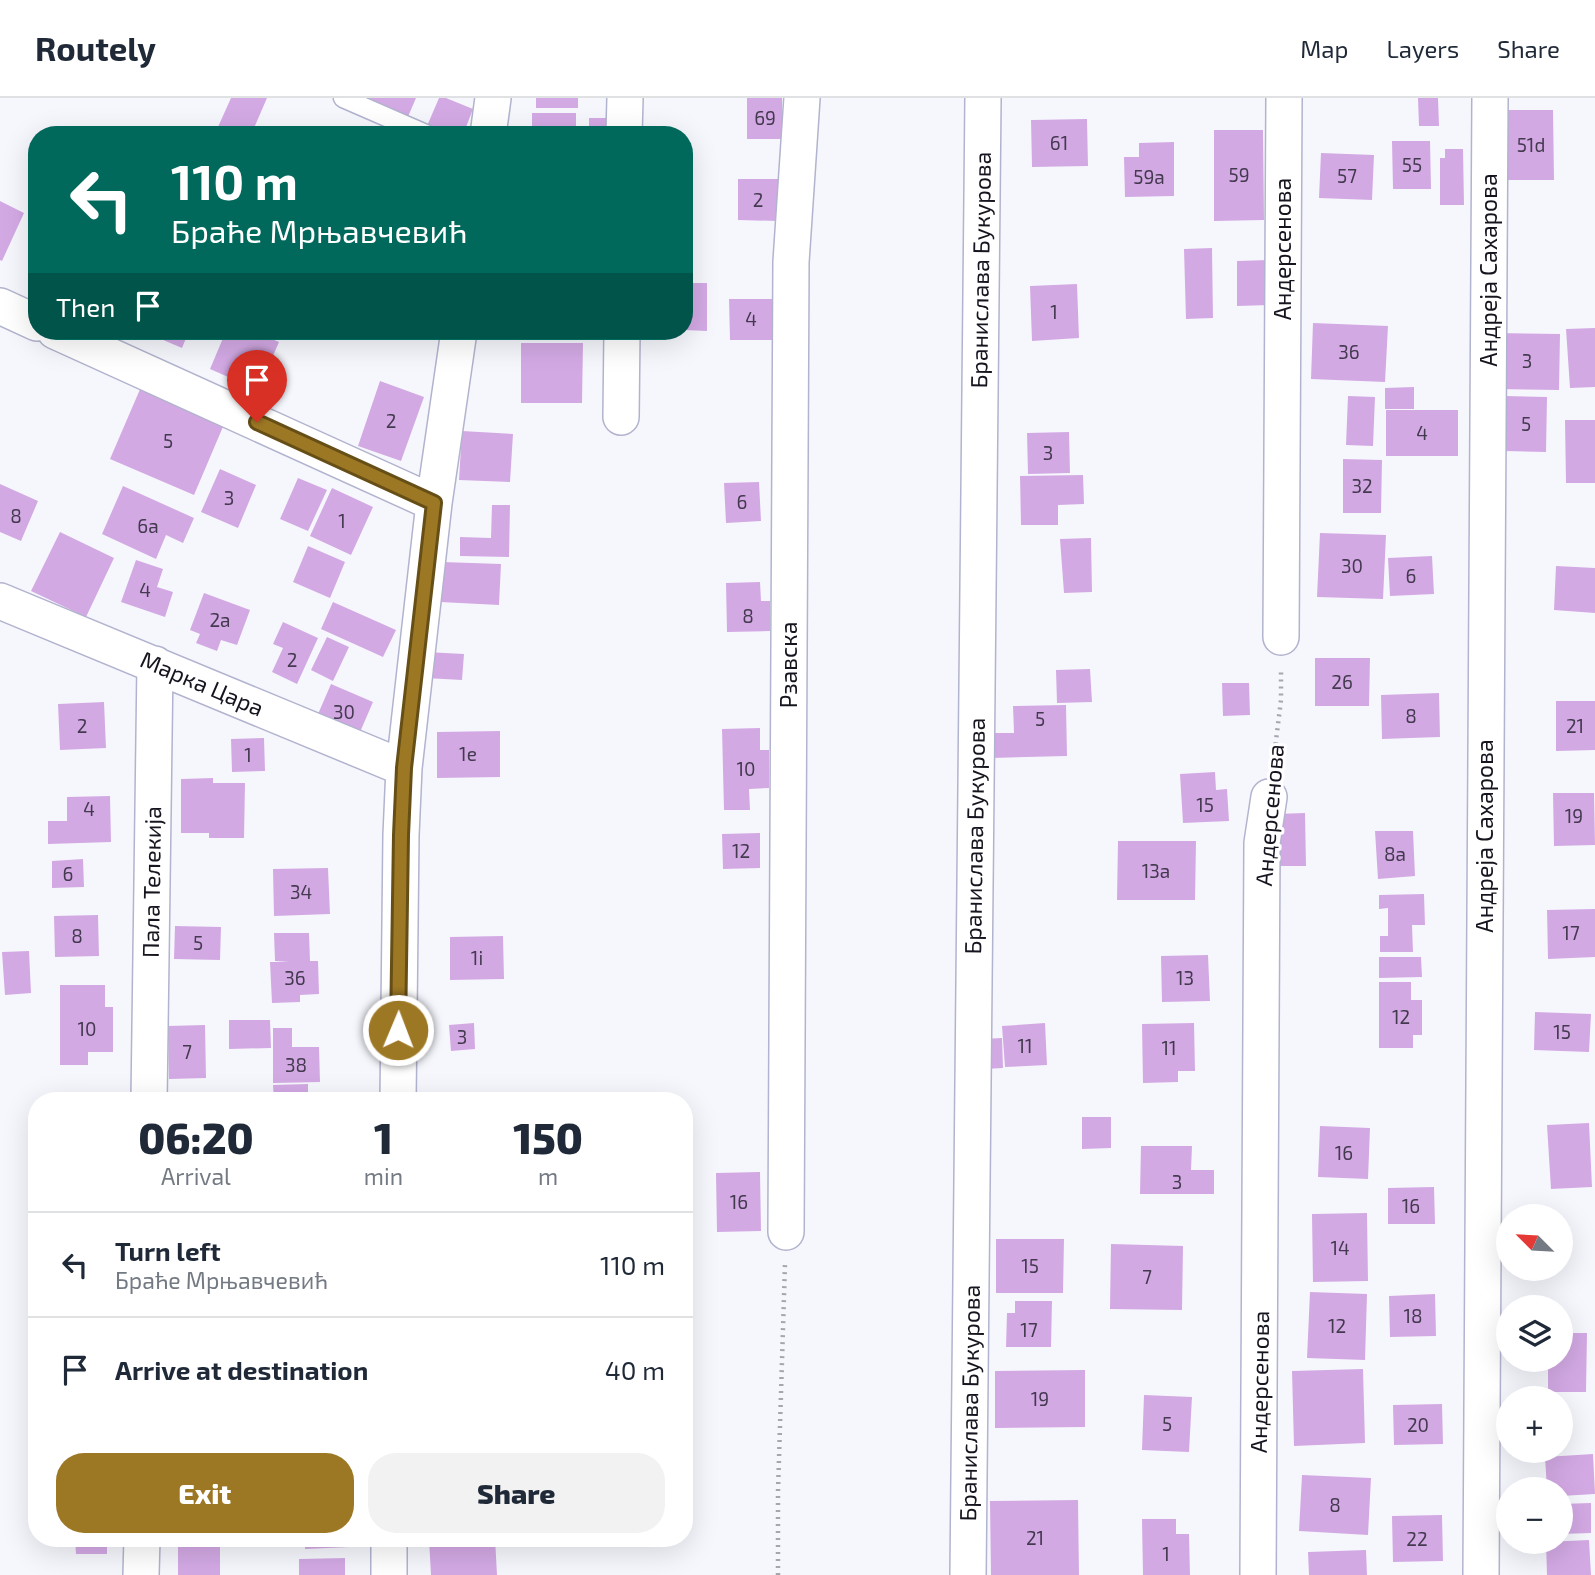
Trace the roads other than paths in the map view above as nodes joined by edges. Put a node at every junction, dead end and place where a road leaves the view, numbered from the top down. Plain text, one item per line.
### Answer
1 (344, 98) edge
2 (493, 98) edge
3 (625, 98) edge
4 (802, 98) edge
5 (983, 98) edge
6 (1284, 98) edge
7 (1490, 98) edge
8 (408, 126) edge
9 (489, 126) edge
10 (624, 126) edge
11 (0, 306) edge
12 (28, 319) edge
13 (75, 340) edge
14 (458, 340) edge
15 (622, 340) edge
16 (621, 416) dead end
17 (434, 503) junction
18 (0, 601) edge
19 (1282, 637) road end
20 (155, 664) junction
21 (404, 768) junction
22 (1269, 797) road end
23 (149, 1092) edge
24 (398, 1092) edge
25 (786, 1232) road end
26 (142, 1547) edge
27 (389, 1547) edge
28 (141, 1575) edge
29 (388, 1575) edge
30 (968, 1575) edge
31 (1258, 1575) edge
32 (1481, 1575) edge

1 - 8 lane
2 - 9 street
3 - 10 street
4 - 25 street, Рзавска
5 - 30 street, Бранислава Букурова
6 - 19 street, Андерсенова
7 - 32 street, Андреја Сахарова
11 - 12 street
13 - 17 street
14 - 17 street
15 - 16 street
17 - 21 street
18 - 20 street, Марка Цара
20 - 21 street, Марка Цара
20 - 23 street, Пала Телекија
21 - 24 street
22 - 31 street, Андерсенова
26 - 28 street
27 - 29 street

